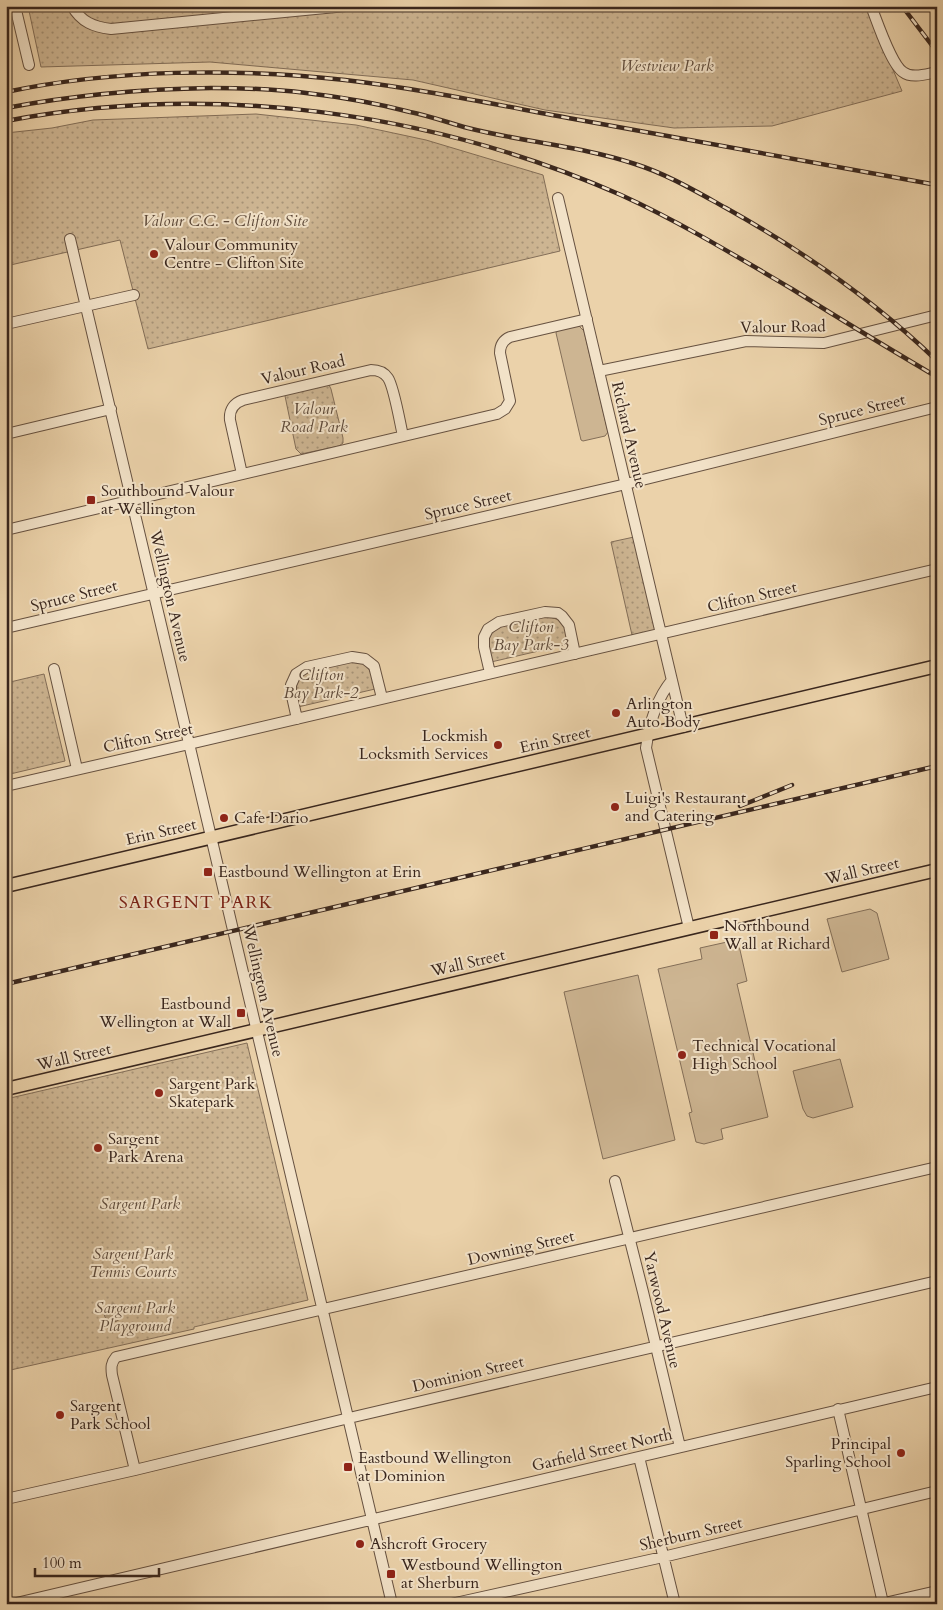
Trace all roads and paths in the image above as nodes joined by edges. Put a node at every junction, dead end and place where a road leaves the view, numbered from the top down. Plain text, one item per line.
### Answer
1 (72, 6) edge
2 (346, 6) edge
3 (870, 6) edge
4 (13, 12) edge
5 (29, 65) dead end
6 (937, 72) edge
7 (558, 198) dead end
8 (70, 239) dead end
9 (134, 295) dead end
10 (86, 306) junction
11 (937, 315) edge
12 (587, 319) junction
13 (6, 324) edge
14 (599, 371) junction
15 (937, 408) edge
16 (111, 410) junction
17 (6, 434) edge
18 (404, 436) junction
19 (242, 474) junction
20 (626, 484) junction
21 (132, 499) junction
22 (6, 530) edge
23 (937, 568) edge
24 (154, 593) junction
25 (6, 628) edge
26 (661, 634) junction
27 (575, 654) junction
28 (937, 666) edge
29 (54, 669) dead end
30 (490, 673) junction
31 (672, 680) junction
32 (382, 698) junction
33 (297, 719) junction
34 (683, 727) junction
35 (648, 734) junction
36 (190, 744) junction
37 (77, 769) junction
38 (6, 786) edge
39 (211, 837) junction
40 (937, 870) edge
41 (6, 886) edge
42 (689, 928) junction
43 (256, 1030) junction
44 (6, 1089) edge
45 (937, 1167) edge
46 (615, 1181) dead end
47 (630, 1238) junction
48 (937, 1281) edge
49 (323, 1309) junction
50 (656, 1346) junction
51 (937, 1386) edge
52 (838, 1409) junction
53 (348, 1418) junction
54 (680, 1447) junction
55 (639, 1457) junction
56 (135, 1470) junction
57 (937, 1491) edge
58 (6, 1499) edge
59 (861, 1509) junction
60 (372, 1520) junction
61 (663, 1557) junction
62 (937, 1591) edge
63 (881, 1603) edge
64 (12, 1604) edge
65 (392, 1604) edge
66 (451, 1604) edge
67 (675, 1604) edge

1 - 2 street
3 - 6 street
4 - 5 street
7 - 12 street, Richard Avenue
8 - 10 street, Wellington Avenue
9 - 10 street
10 - 13 street
10 - 16 street, Wellington Avenue
11 - 14 street, Valour Road
12 - 14 street, Richard Avenue
12 - 18 street
14 - 20 street, Richard Avenue
15 - 20 street, Spruce Street
16 - 17 street
16 - 21 street, Wellington Avenue
18 - 19 street
18 - 19 street, Valour Road
19 - 21 street
20 - 24 street, Spruce Street
20 - 26 street, Richard Avenue
21 - 22 street
21 - 24 street, Wellington Avenue
23 - 26 street, Clifton Street
24 - 25 street, Spruce Street
24 - 36 street, Wellington Avenue
26 - 27 street, Clifton Street
26 - 31 street, Richard Avenue
27 - 30 street, Clifton Street
27 - 30 street
28 - 34 main road, Erin Street
29 - 37 street
30 - 32 street, Clifton Street
31 - 34 street, Richard Avenue
31 - 35 street
32 - 33 street, Clifton Street
32 - 33 street
33 - 36 street, Clifton Street
34 - 35 main road, Erin Street
35 - 39 main road, Erin Street
35 - 42 street
36 - 37 street, Clifton Street
36 - 39 street, Wellington Avenue
37 - 38 street, Clifton Street
39 - 41 main road, Erin Street
39 - 43 street, Wellington Avenue
40 - 42 main road, Wall Street
42 - 43 main road, Wall Street
43 - 44 main road, Wall Street
43 - 49 street, Wellington Avenue
45 - 47 street, Downing Street
46 - 47 street, Yarwood Avenue
47 - 49 street, Downing Street
47 - 50 street, Yarwood Avenue
48 - 50 street, Dominion Street
49 - 53 street, Wellington Avenue
49 - 56 street, Downing Street
50 - 53 street, Dominion Street
50 - 54 street, Yarwood Avenue
51 - 52 street, Garfield Street North
52 - 54 street, Garfield Street North
52 - 59 street
53 - 56 street, Dominion Street
53 - 60 street, Wellington Avenue
54 - 55 street, Garfield Street North
55 - 60 street, Garfield Street North
55 - 61 street
56 - 58 street, Dominion Street
57 - 59 street, Sherburn Street
59 - 61 street, Sherburn Street
59 - 63 street
60 - 64 street, Garfield Street North
60 - 65 street, Wellington Avenue
61 - 66 street, Sherburn Street
61 - 67 street
62 - 63 street

